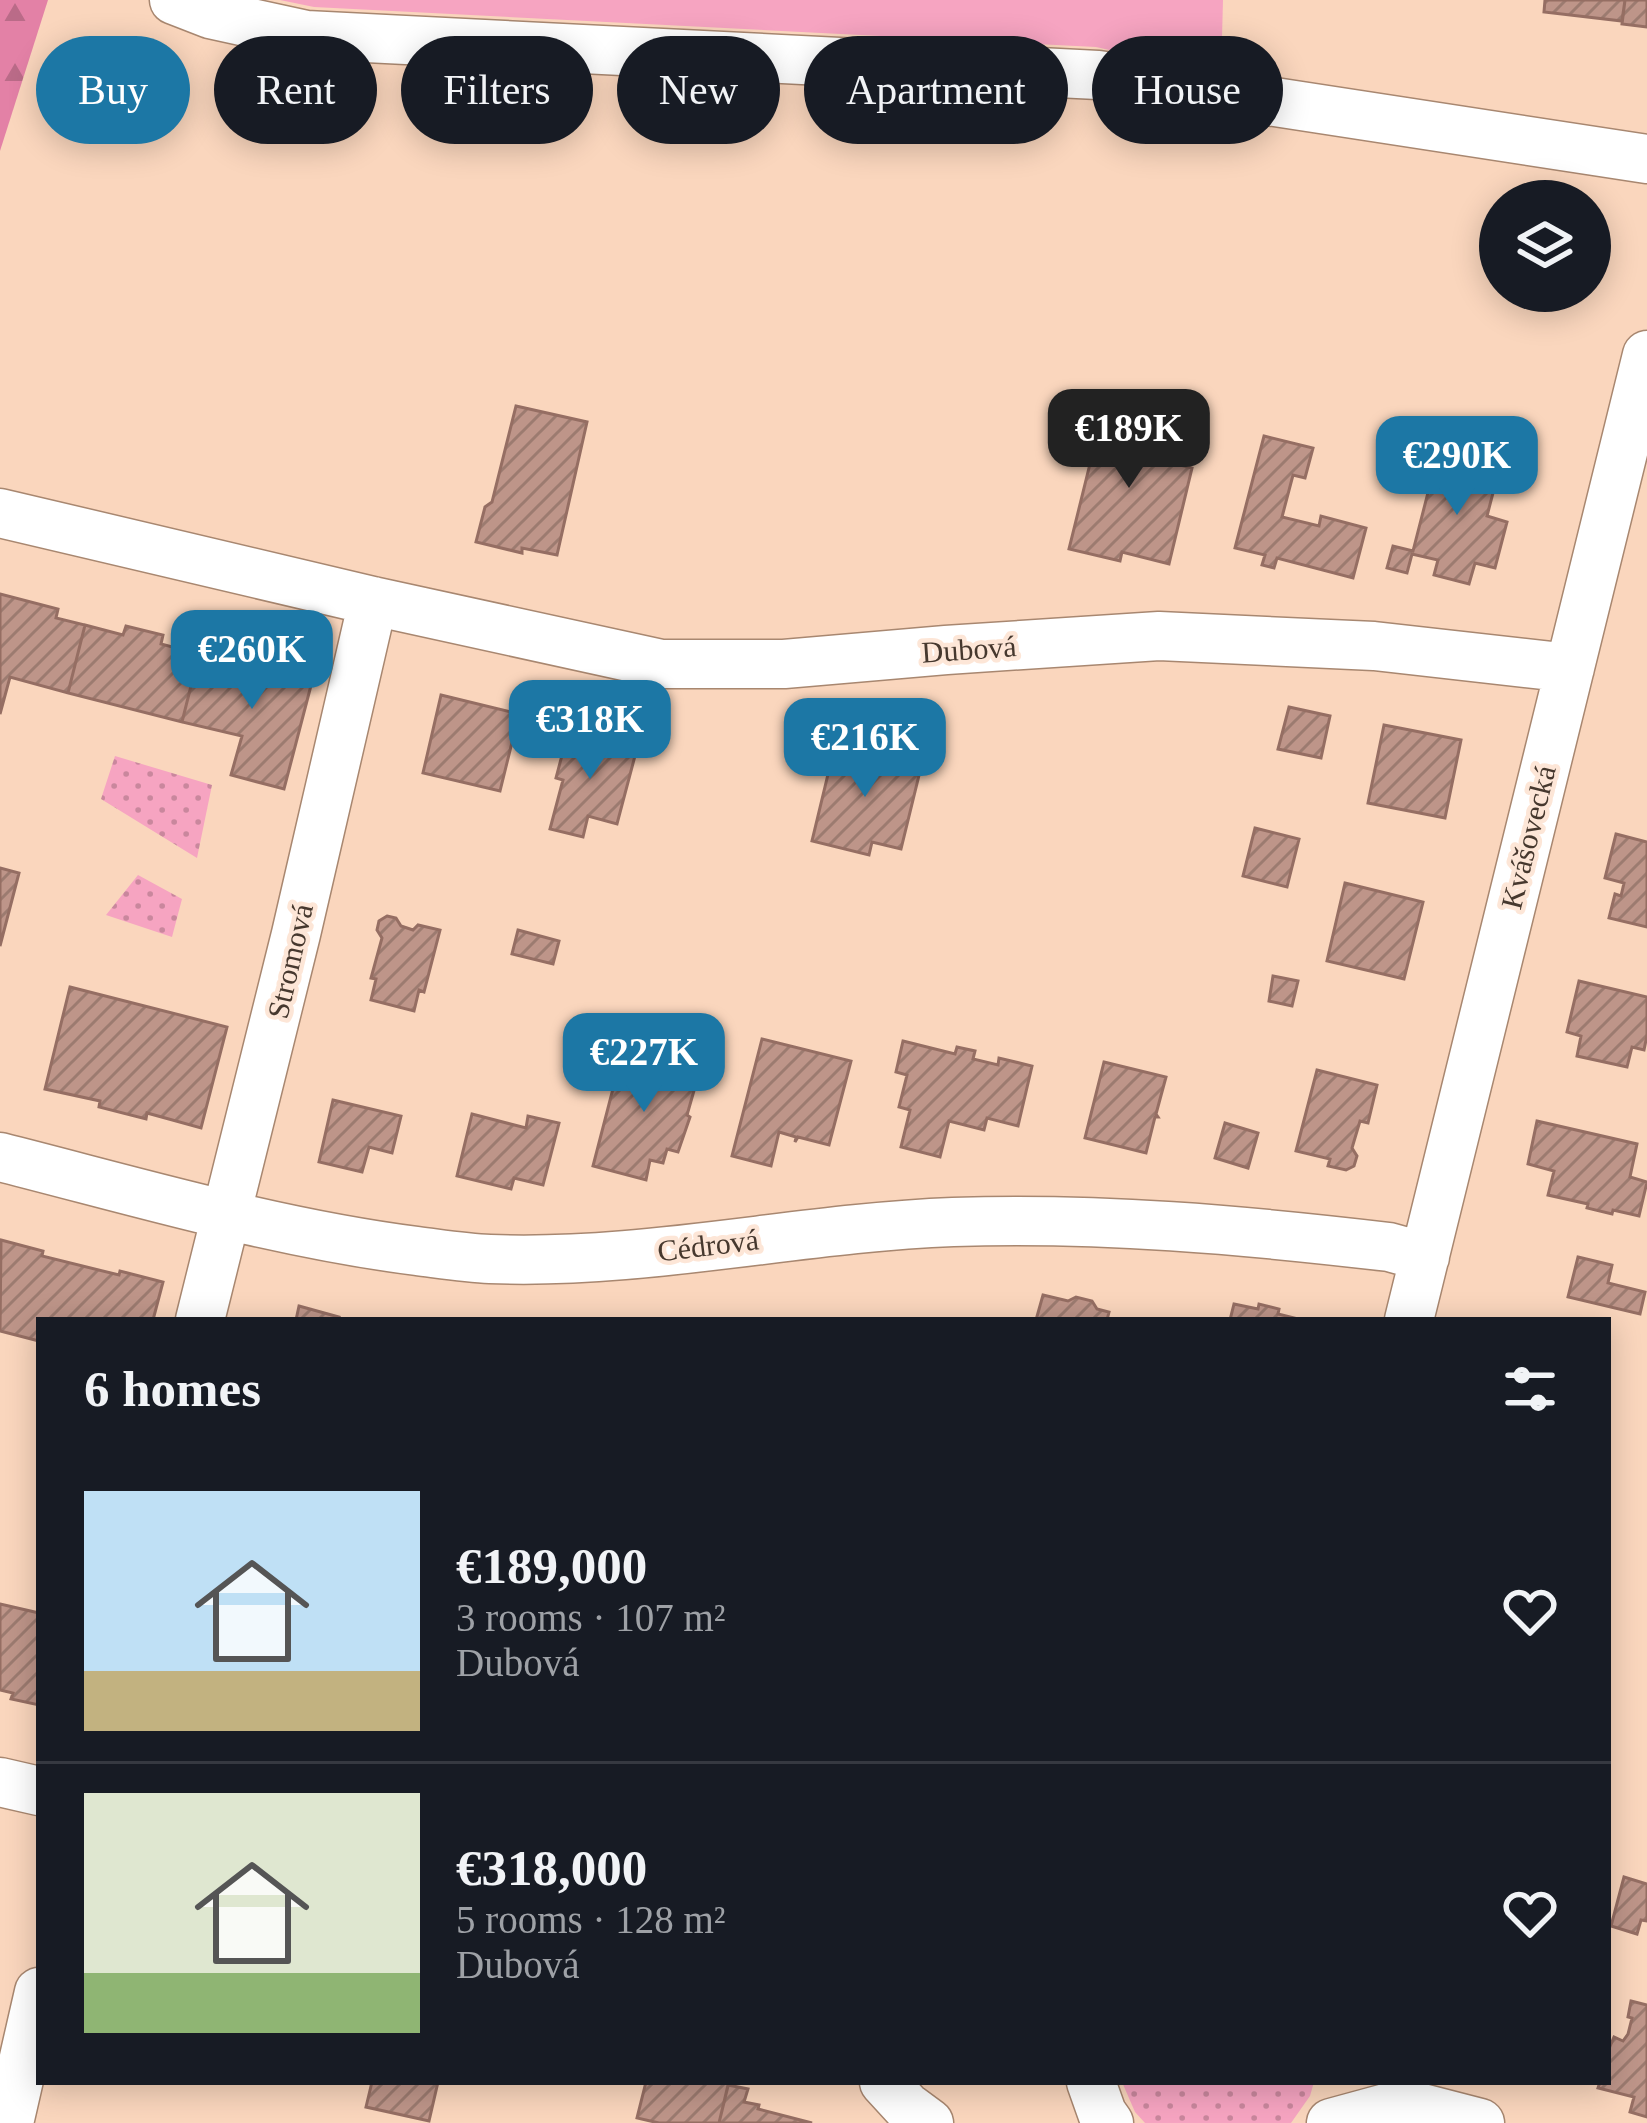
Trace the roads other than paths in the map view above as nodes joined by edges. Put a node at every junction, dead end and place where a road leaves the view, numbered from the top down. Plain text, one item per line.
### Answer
1 (174, 0) edge
2 (1647, 159) edge
3 (1647, 355) edge
4 (0, 513) edge
5 (373, 601) junction
6 (1570, 668) junction
7 (0, 1156) edge
8 (227, 1216) junction
9 (1425, 1257) junction
10 (201, 1317) edge
11 (1410, 1317) edge
12 (0, 1782) edge
13 (36, 1790) edge
14 (36, 2005) edge
15 (887, 2085) edge
16 (1092, 2085) edge
17 (1342, 2085) edge
18 (1402, 2095) edge
19 (9, 2123) edge
20 (929, 2123) edge
21 (1108, 2123) edge
22 (1330, 2123) edge
23 (1480, 2123) edge

1 - 2 street
3 - 6 street, Kvášovecká
4 - 5 street, Dubová
5 - 6 street, Dubová
5 - 8 street, Stromová
6 - 9 street, Kvášovecká
7 - 8 street, Cédrová
8 - 9 street, Cédrová
8 - 10 street, Stromová
9 - 11 street, Kvášovecká
12 - 13 street
14 - 19 street
15 - 20 street
16 - 21 street
17 - 22 street
18 - 22 street
18 - 23 street

